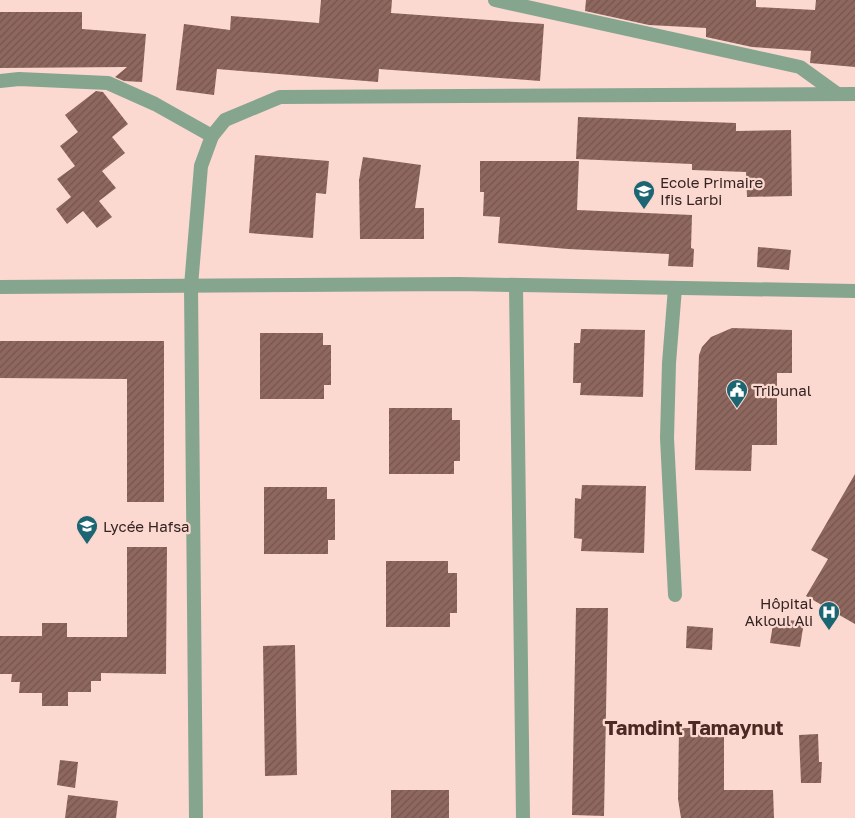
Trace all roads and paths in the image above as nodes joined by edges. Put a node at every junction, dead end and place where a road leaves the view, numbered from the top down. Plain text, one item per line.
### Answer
1 (495, 0) edge
2 (0, 80) edge
3 (836, 94) junction
4 (855, 94) edge
5 (212, 136) junction
6 (191, 286) junction
7 (516, 286) junction
8 (0, 287) edge
9 (675, 288) junction
10 (855, 291) edge
11 (675, 595) dead end
12 (196, 818) edge
13 (522, 818) edge

1 - 3 street
2 - 5 street
3 - 4 street
3 - 5 street
5 - 6 street
6 - 7 street
6 - 8 street
6 - 12 street
7 - 9 street
7 - 13 street
9 - 10 street
9 - 11 street

